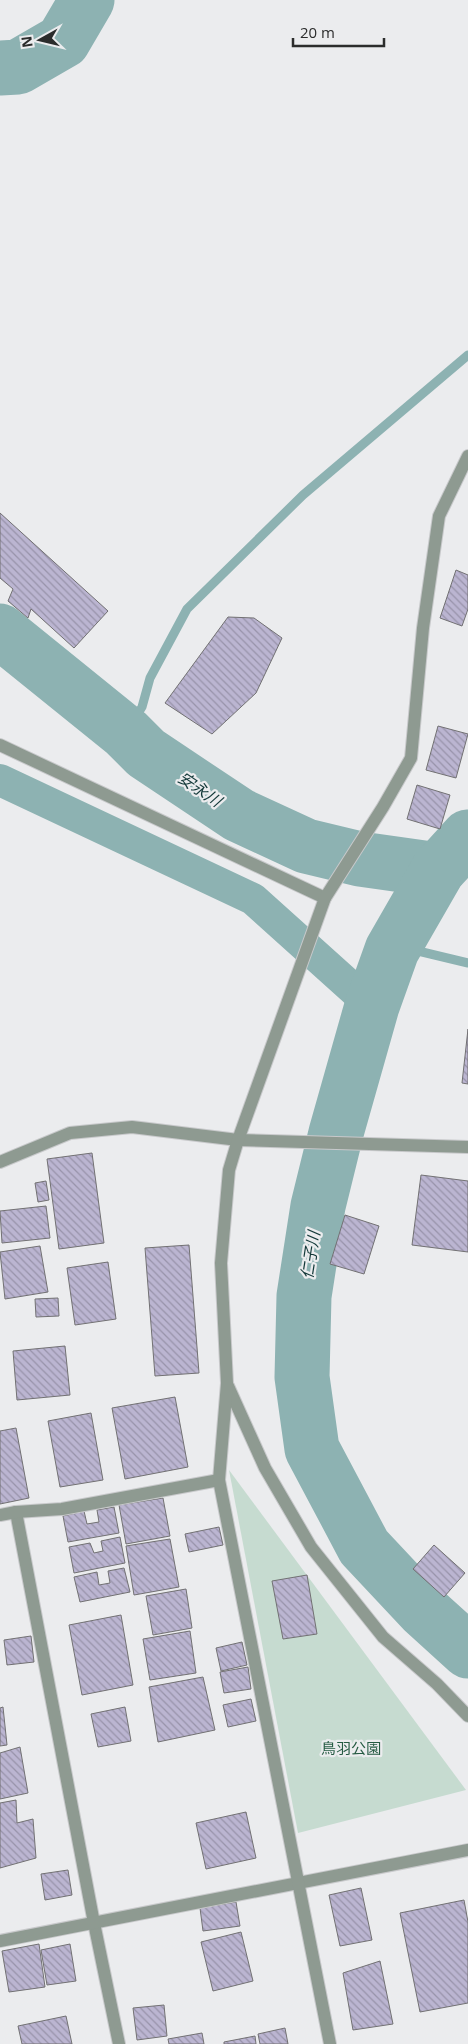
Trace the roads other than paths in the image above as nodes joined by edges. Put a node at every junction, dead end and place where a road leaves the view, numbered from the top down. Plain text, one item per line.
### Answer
1 (468, 456) edge
2 (0, 745) edge
3 (325, 898) junction
4 (238, 1140) junction
5 (468, 1147) edge
6 (0, 1162) edge
7 (227, 1383) junction
8 (219, 1480) junction
9 (16, 1512) junction
10 (0, 1515) edge
11 (468, 1716) edge
12 (468, 1850) edge
13 (300, 1883) junction
14 (94, 1923) junction
15 (0, 1941) edge
16 (119, 2044) edge
17 (330, 2044) edge

1 - 3 street
2 - 3 street
3 - 4 street
4 - 5 street
4 - 6 street
4 - 7 street
7 - 8 street
7 - 11 street
8 - 9 street
8 - 13 street
9 - 10 street
9 - 14 street
12 - 13 street
13 - 14 street
13 - 17 street
14 - 15 street
14 - 16 street

